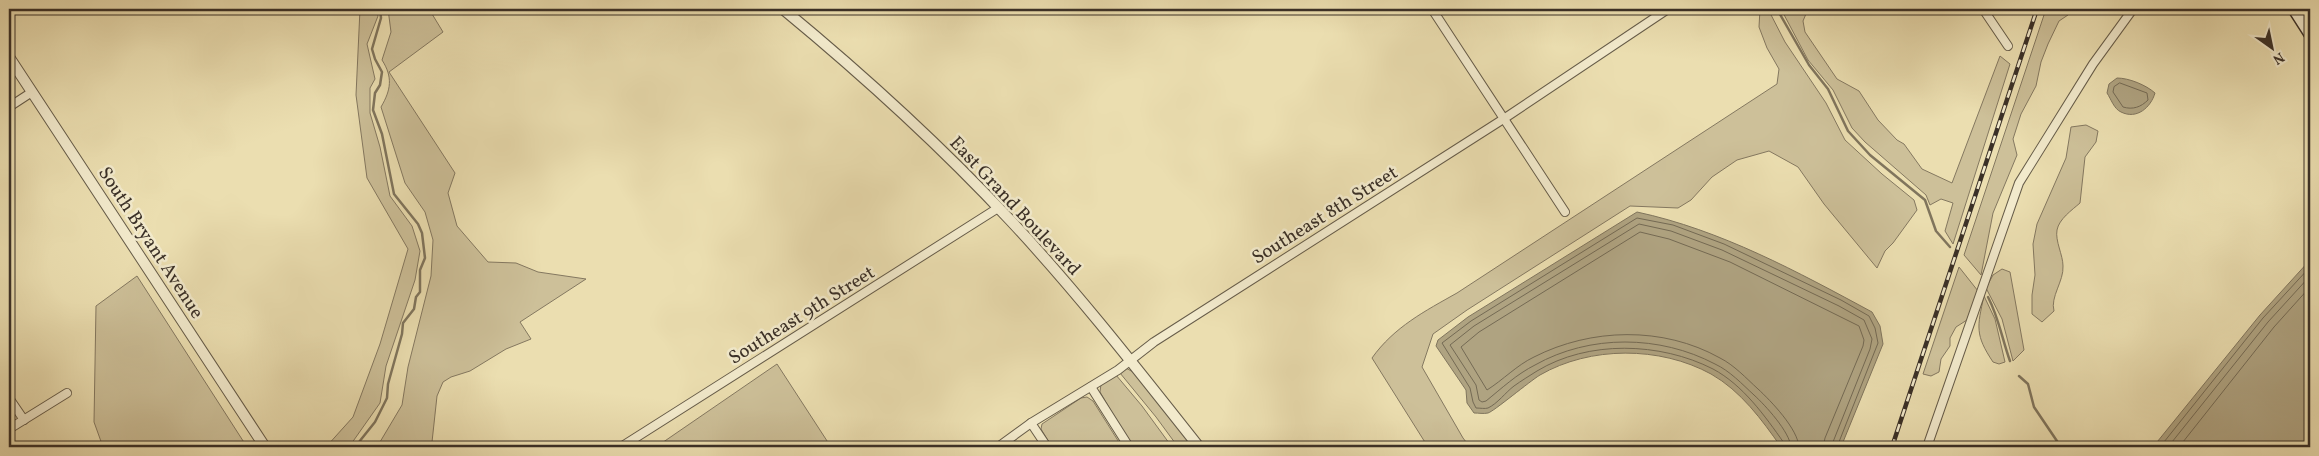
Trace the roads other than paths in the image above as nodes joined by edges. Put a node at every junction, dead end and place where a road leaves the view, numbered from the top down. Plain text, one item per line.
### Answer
1 (784, 9) edge
2 (1668, 9) edge
3 (1982, 9) edge
4 (2133, 9) edge
5 (2294, 9) edge
6 (1437, 10) edge
7 (2310, 34) edge
8 (2008, 46) dead end
9 (9, 57) edge
10 (32, 92) junction
11 (9, 107) edge
12 (1505, 118) junction
13 (998, 208) junction
14 (1565, 212) dead end
15 (1131, 359) junction
16 (1091, 387) junction
17 (67, 393) dead end
18 (9, 398) edge
19 (24, 420) junction
20 (1031, 424) junction
21 (9, 429) edge
22 (265, 447) edge
23 (621, 447) edge
24 (998, 447) edge
25 (1047, 447) edge
26 (1128, 447) edge
27 (1199, 447) edge
28 (1927, 447) edge

1 - 13 street, East Grand Boulevard
2 - 12 street, Southeast 8th Street
3 - 8 street
4 - 28 street
5 - 7 main road
6 - 12 street
9 - 10 street, South Bryant Avenue
10 - 11 street
10 - 22 street, South Bryant Avenue
12 - 14 street
12 - 15 street, Southeast 8th Street
13 - 15 street, East Grand Boulevard
13 - 23 street, Southeast 9th Street
15 - 16 street, Southeast 8th Street
15 - 27 street, East Grand Boulevard
16 - 20 street, Southeast 8th Street
16 - 26 street
17 - 19 street
18 - 19 street
19 - 21 street
20 - 24 street, Southeast 8th Street
20 - 25 street

